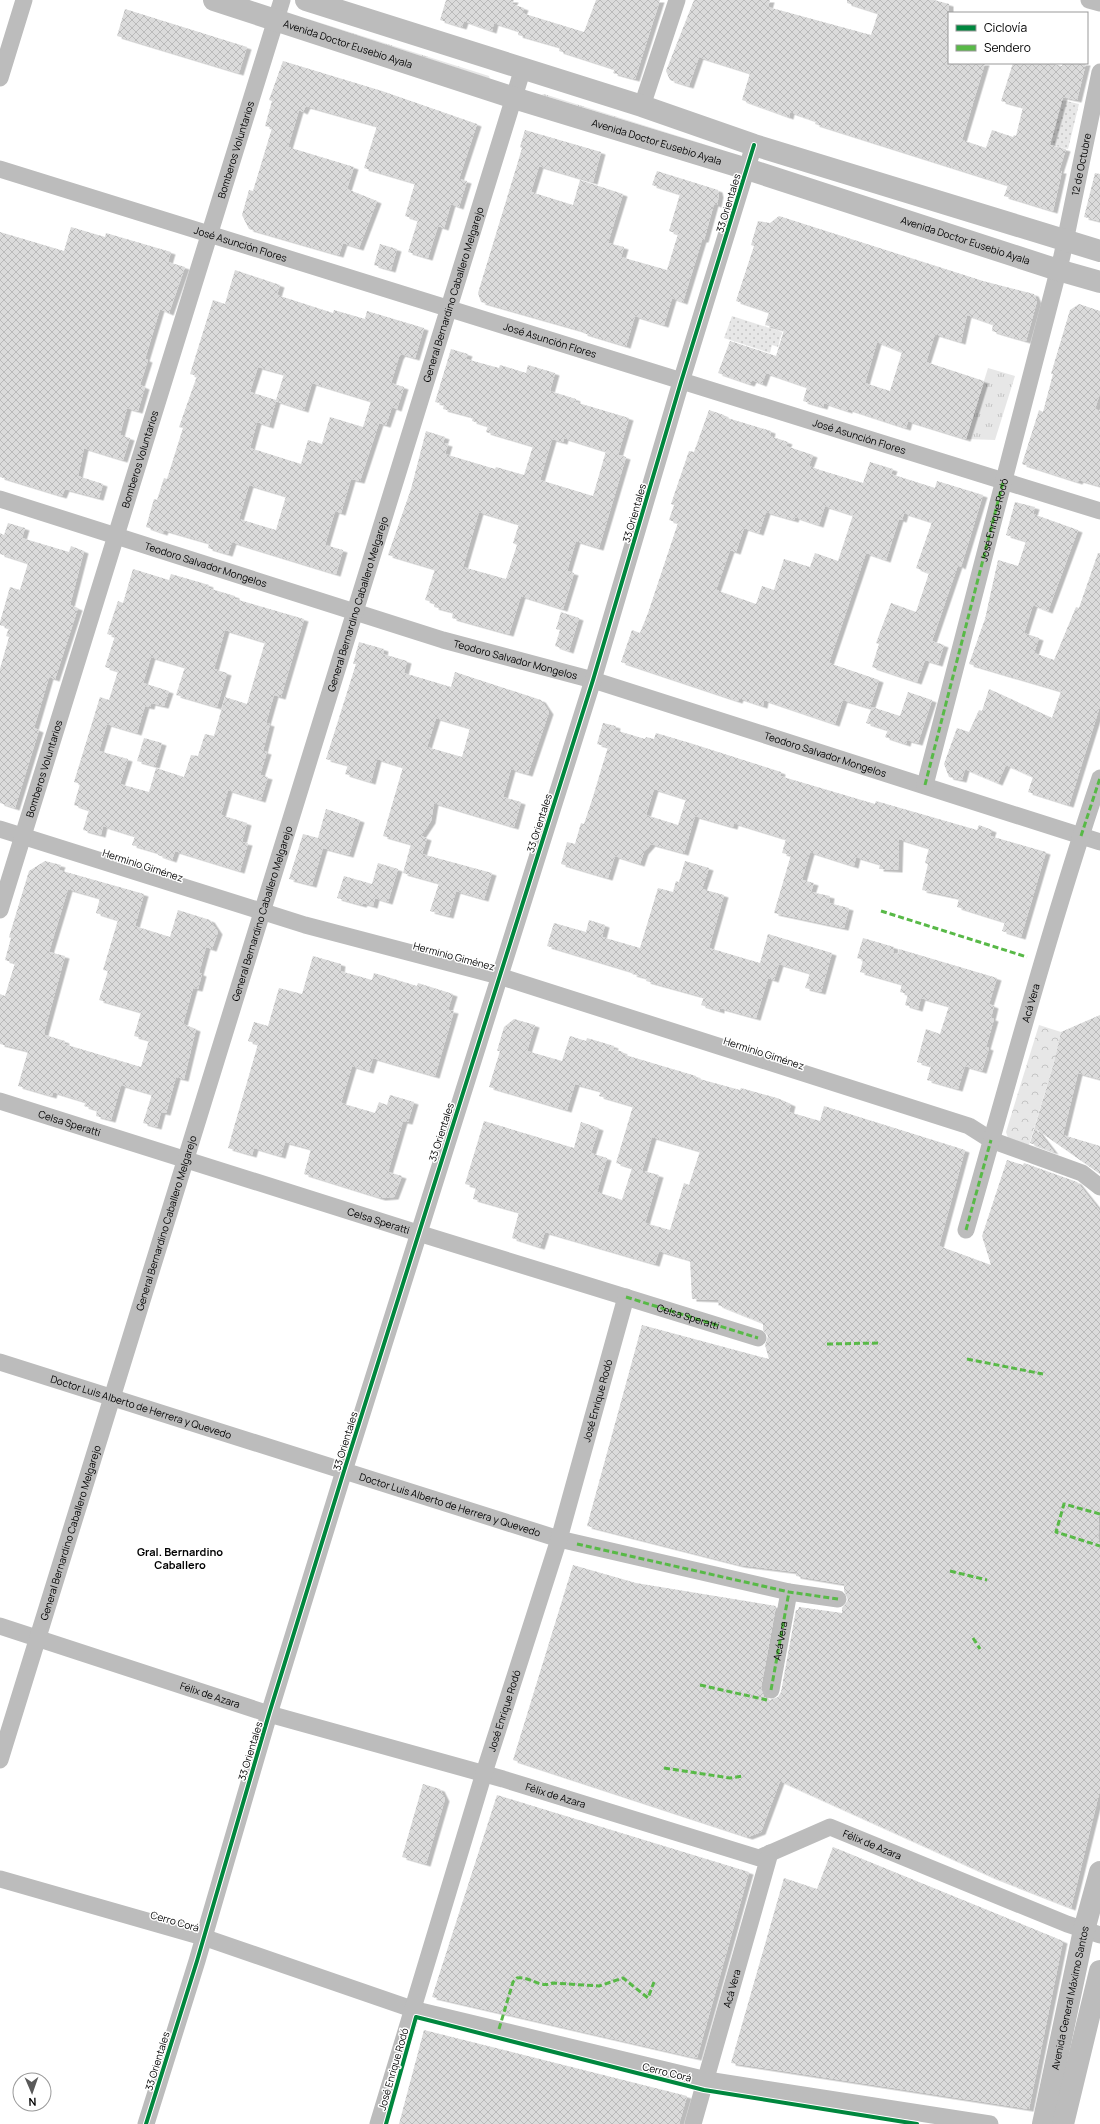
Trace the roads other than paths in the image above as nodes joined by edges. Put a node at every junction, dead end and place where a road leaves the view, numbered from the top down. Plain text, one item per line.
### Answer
1 (24, 0) edge
2 (214, 0) edge
3 (306, 0) edge
4 (677, 0) edge
5 (1089, 0) edge
6 (1100, 3) edge
7 (280, 9) edge
8 (523, 68) junction
9 (1100, 72) edge
10 (0, 78) edge
11 (514, 98) junction
12 (642, 106) junction
13 (754, 145) junction
14 (0, 169) edge
15 (747, 169) junction
16 (210, 235) junction
17 (1100, 251) edge
18 (1062, 256) junction
19 (1100, 282) edge
20 (449, 309) junction
21 (681, 382) junction
22 (1003, 482) junction
23 (0, 499) edge
24 (1100, 511) edge
25 (116, 536) junction
26 (355, 612) junction
27 (593, 680) junction
28 (1100, 778) edge
29 (925, 785) junction
30 (0, 829) edge
31 (23, 836) junction
32 (1081, 836) junction
33 (1100, 842) edge
34 (0, 910) edge
35 (262, 912) junction
36 (499, 976) junction
37 (0, 1101) edge
38 (991, 1140) junction
39 (185, 1159) junction
40 (1100, 1187) edge
41 (966, 1230) dead end
42 (418, 1233) junction
43 (626, 1297) junction
44 (758, 1338) dead end
45 (0, 1362) edge
46 (111, 1397) junction
47 (344, 1471) junction
48 (559, 1539) junction
49 (789, 1592) junction
50 (838, 1599) dead end
51 (0, 1626) edge
52 (37, 1638) junction
53 (771, 1690) dead end
54 (269, 1714) junction
55 (0, 1760) edge
56 (484, 1773) junction
57 (770, 1853) junction
58 (1100, 1872) edge
59 (0, 1879) edge
60 (1092, 1932) edge
61 (203, 1937) junction
62 (1100, 1971) edge
63 (1100, 1998) edge
64 (412, 2009) junction
65 (1081, 2045) junction
66 (707, 2080) junction
67 (146, 2124) edge
68 (378, 2124) edge
69 (693, 2124) edge
70 (990, 2124) edge
71 (1043, 2124) edge
72 (1063, 2124) edge

1 - 10 street
2 - 7 main road, Avenida Doctor Eusebio Ayala
3 - 8 main road, Avenida Doctor Eusebio Ayala
4 - 12 street
5 - 6 street
7 - 11 main road, Avenida Doctor Eusebio Ayala
7 - 16 street, Bomberos Voluntarios
8 - 11 street, General Bernardino Caballero Melgarejo
8 - 12 main road, Avenida Doctor Eusebio Ayala
9 - 18 street, 12 de Octubre
11 - 15 main road, Avenida Doctor Eusebio Ayala
11 - 20 street, General Bernardino Caballero Melgarejo
12 - 13 main road, Avenida Doctor Eusebio Ayala
13 - 15 street, 33 Orientales
13 - 18 main road, Avenida Doctor Eusebio Ayala
14 - 16 street, José Asunción Flores
15 - 18 main road, Avenida Doctor Eusebio Ayala
15 - 21 street, 33 Orientales
16 - 20 street, José Asunción Flores
16 - 25 street, Bomberos Voluntarios
17 - 18 main road, Avenida Doctor Eusebio Ayala
18 - 19 main road, Avenida Doctor Eusebio Ayala
18 - 22 street, José Enrique Rodó
20 - 21 street, José Asunción Flores
20 - 26 street, General Bernardino Caballero Melgarejo
21 - 22 street, José Asunción Flores
21 - 27 street, 33 Orientales
22 - 24 street, José Asunción Flores
22 - 29 street, José Enrique Rodó
23 - 25 street, Teodoro Salvador Mongelos
25 - 26 street, Teodoro Salvador Mongelos
25 - 31 street, Bomberos Voluntarios
26 - 27 street, Teodoro Salvador Mongelos
26 - 35 street, General Bernardino Caballero Melgarejo
27 - 29 street, Teodoro Salvador Mongelos
27 - 36 street, 33 Orientales
28 - 32 street, Acá Vera
29 - 32 street, Teodoro Salvador Mongelos
30 - 31 street, Herminio Giménez
31 - 34 street, Bomberos Voluntarios
31 - 35 street, Herminio Giménez
32 - 33 street, Teodoro Salvador Mongelos
32 - 38 street, Acá Vera
35 - 36 street, Herminio Giménez
35 - 39 street, General Bernardino Caballero Melgarejo
36 - 38 street, Herminio Giménez
36 - 42 street, 33 Orientales
37 - 39 street, Celsa Speratti
38 - 40 street, Herminio Giménez
38 - 41 street, Acá Vera
39 - 42 street, Celsa Speratti
39 - 46 street, General Bernardino Caballero Melgarejo
42 - 43 street, Celsa Speratti
42 - 47 street, 33 Orientales
43 - 44 street, Celsa Speratti
43 - 48 street, José Enrique Rodó
45 - 46 street, Doctor Luis Alberto de Herrera y Quevedo
46 - 47 street, Doctor Luis Alberto de Herrera y Quevedo
46 - 52 street, General Bernardino Caballero Melgarejo
47 - 48 street, Doctor Luis Alberto de Herrera y Quevedo
47 - 54 street, 33 Orientales
48 - 49 street, Doctor Luis Alberto de Herrera y Quevedo
48 - 56 street, José Enrique Rodó
49 - 50 street, Doctor Luis Alberto de Herrera y Quevedo
49 - 53 street, Acá Vera
51 - 52 street, Félix de Azara
52 - 54 street, Félix de Azara
52 - 55 street, General Bernardino Caballero Melgarejo
54 - 56 street, Félix de Azara
54 - 61 street, 33 Orientales
56 - 57 street, Félix de Azara
56 - 64 street, José Enrique Rodó
57 - 60 street, Félix de Azara
57 - 66 street, Acá Vera
58 - 60 main road, Avenida General Máximo Santos
59 - 61 street, Cerro Corá
60 - 71 main road, Avenida General Máximo Santos
61 - 64 street, Cerro Corá
61 - 67 street, 33 Orientales
62 - 65 main road, Avenida General Máximo Santos
63 - 65 street
64 - 66 street, Cerro Corá
64 - 68 street, José Enrique Rodó
65 - 72 main road, Avenida General Máximo Santos
66 - 69 street, Acá Vera
66 - 70 street, Cerro Corá

